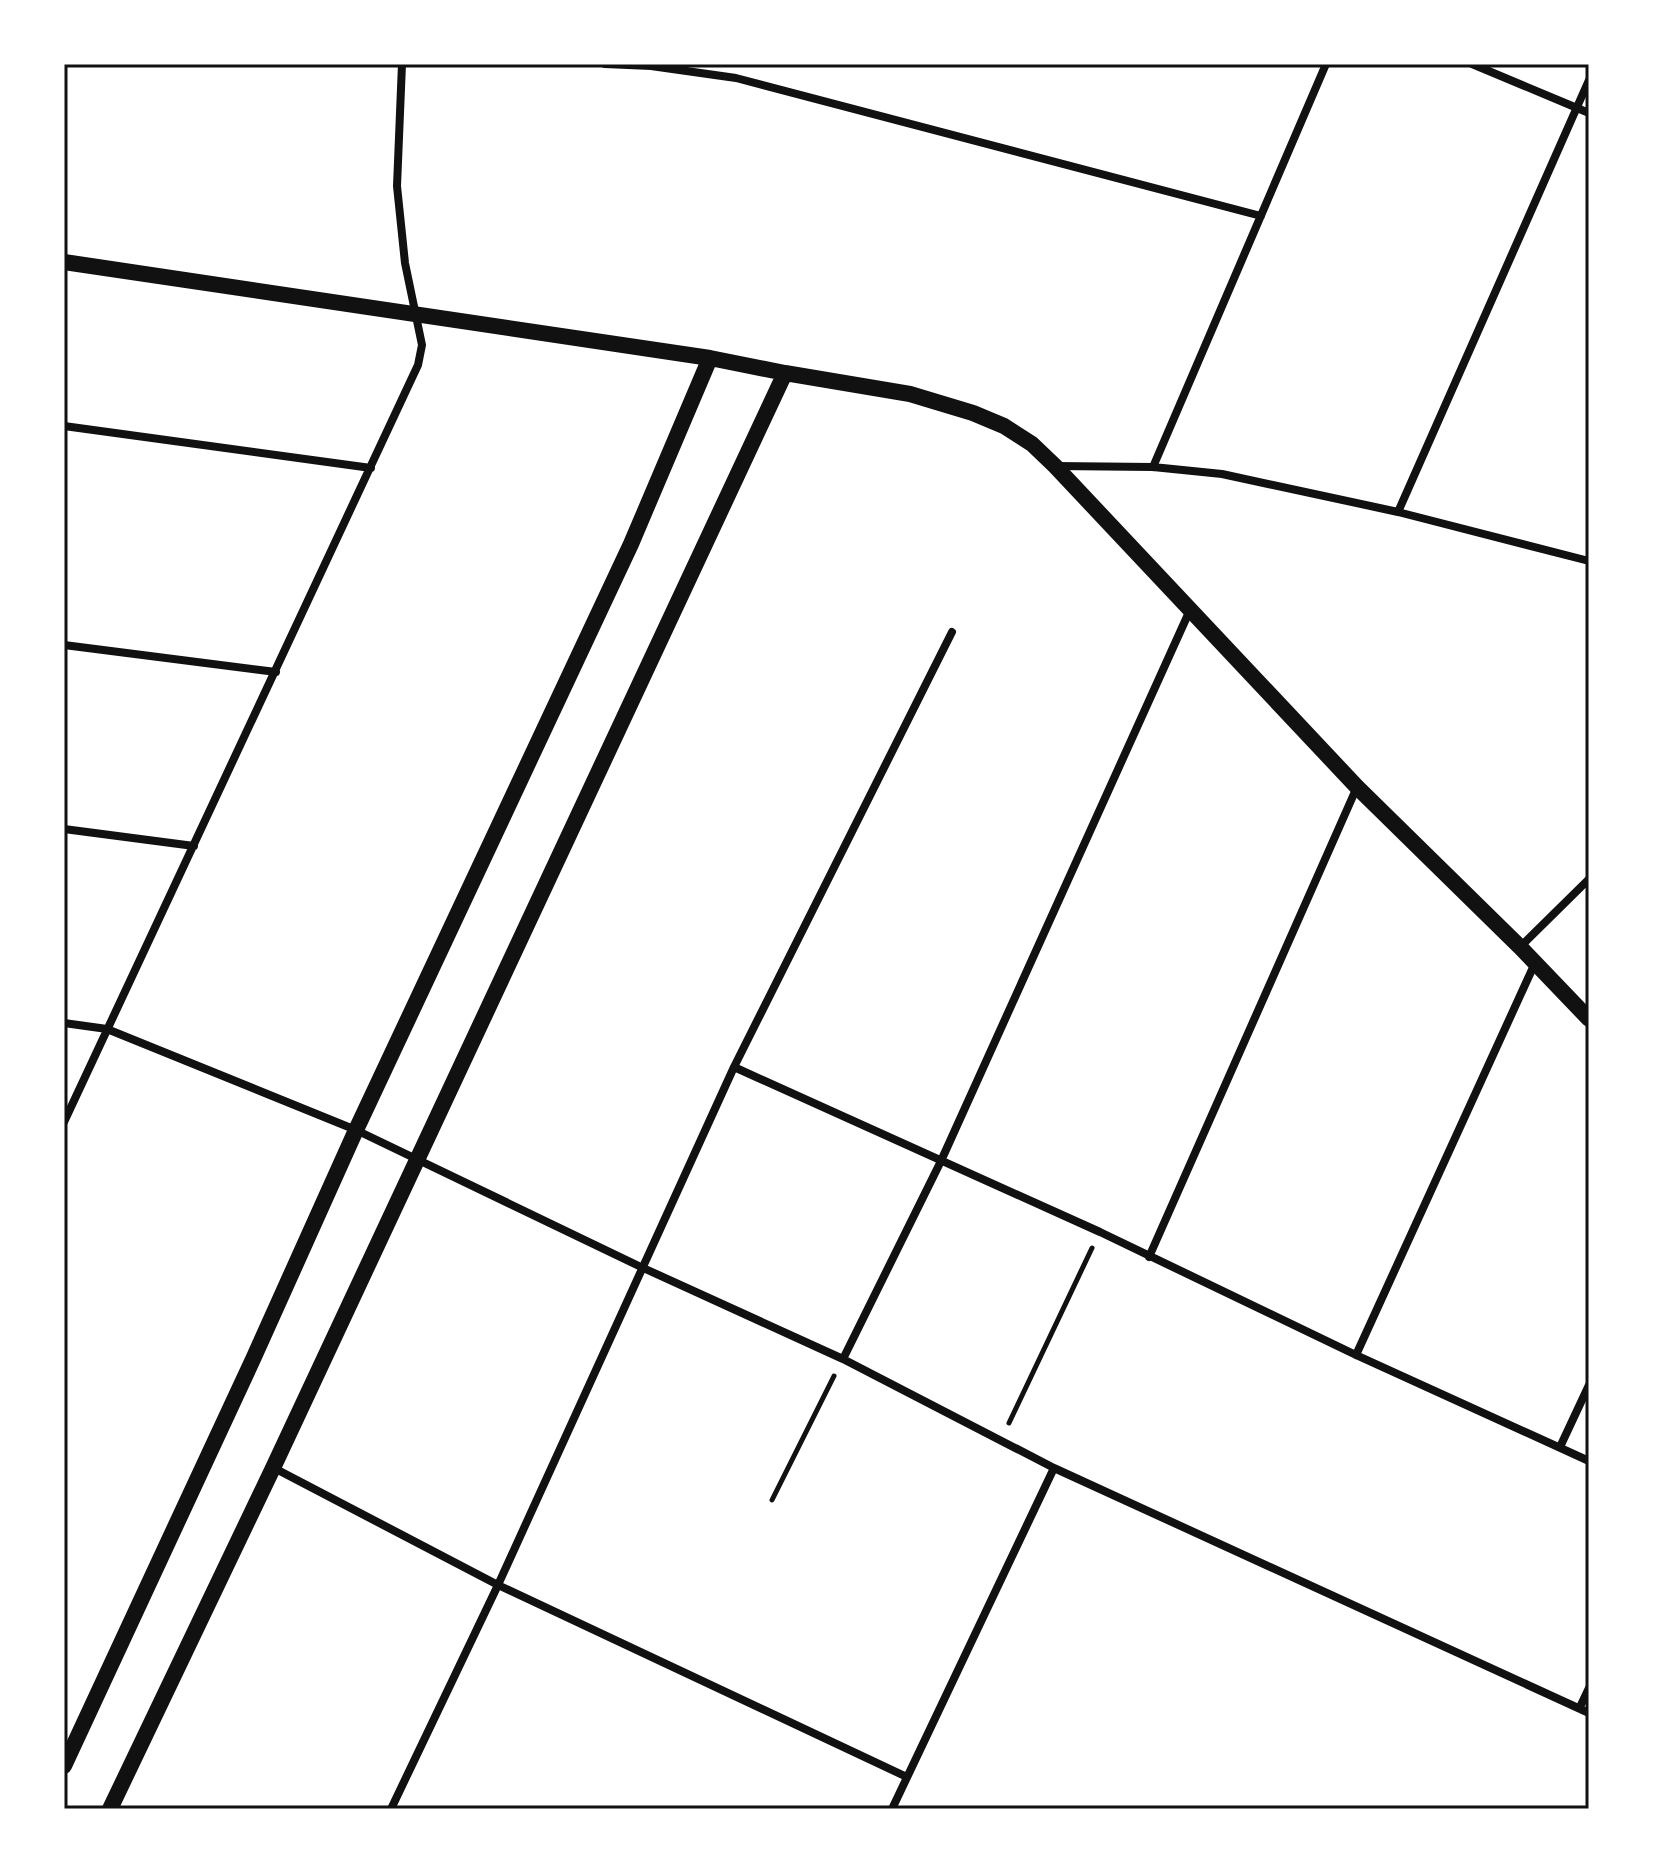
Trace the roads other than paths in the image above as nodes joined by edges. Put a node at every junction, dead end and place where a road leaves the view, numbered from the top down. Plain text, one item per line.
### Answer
1 (402, 64) edge
2 (605, 64) edge
3 (1326, 64) edge
4 (1472, 64) edge
5 (651, 65) edge
6 (1589, 80) edge
7 (1576, 108) junction
8 (1589, 113) edge
9 (1261, 216) junction
10 (64, 262) edge
11 (417, 314) junction
12 (710, 358) junction
13 (785, 373) junction
14 (64, 426) edge
15 (1055, 466) junction
16 (1153, 467) junction
17 (371, 468) junction
18 (1398, 512) junction
19 (1589, 561) edge
20 (1190, 610) junction
21 (952, 632) dead end
22 (64, 645) edge
23 (276, 672) junction
24 (1357, 787) junction
25 (64, 829) edge
26 (194, 846) junction
27 (1589, 879) edge
28 (1520, 947) junction
29 (1535, 963) junction
30 (1589, 1019) edge
31 (64, 1023) edge
32 (107, 1029) junction
33 (734, 1067) junction
34 (64, 1122) edge
35 (356, 1130) junction
36 (417, 1160) junction
37 (941, 1161) junction
38 (1149, 1257) junction
39 (641, 1267) junction
40 (1356, 1355) junction
41 (843, 1359) junction
42 (1589, 1385) edge
43 (1560, 1447) junction
44 (1589, 1461) edge
45 (273, 1468) junction
46 (1054, 1468) junction
47 (498, 1585) junction
48 (1589, 1688) edge
49 (1580, 1707) junction
50 (1589, 1713) edge
51 (64, 1766) edge
52 (907, 1777) junction
53 (110, 1809) edge
54 (391, 1809) edge
55 (892, 1809) edge

1 - 11 street
2 - 5 street
3 - 9 street
4 - 7 street
5 - 9 street
6 - 7 street
7 - 8 street
7 - 18 street
9 - 16 street
10 - 11 main road
11 - 12 main road
11 - 17 street
12 - 13 main road
12 - 35 main road
13 - 15 main road
13 - 36 main road
14 - 17 street
15 - 16 street
15 - 20 main road
16 - 18 street
17 - 23 street
18 - 19 street
20 - 24 main road
20 - 37 street
21 - 33 street
22 - 23 street
23 - 26 street
24 - 28 main road
24 - 38 street
25 - 26 street
26 - 32 street
27 - 28 street
28 - 29 main road
29 - 30 main road
29 - 40 street
31 - 32 street
32 - 34 street
32 - 35 street
33 - 37 street
33 - 39 street
35 - 36 street
35 - 51 main road
36 - 39 street
36 - 45 main road
37 - 38 street
37 - 41 street
38 - 40 street
39 - 41 street
39 - 47 street
40 - 43 street
41 - 46 street
42 - 43 street
43 - 44 street
45 - 47 street
45 - 53 main road
46 - 49 street
46 - 52 street
47 - 52 street
47 - 54 street
48 - 49 street
49 - 50 street
52 - 55 street

